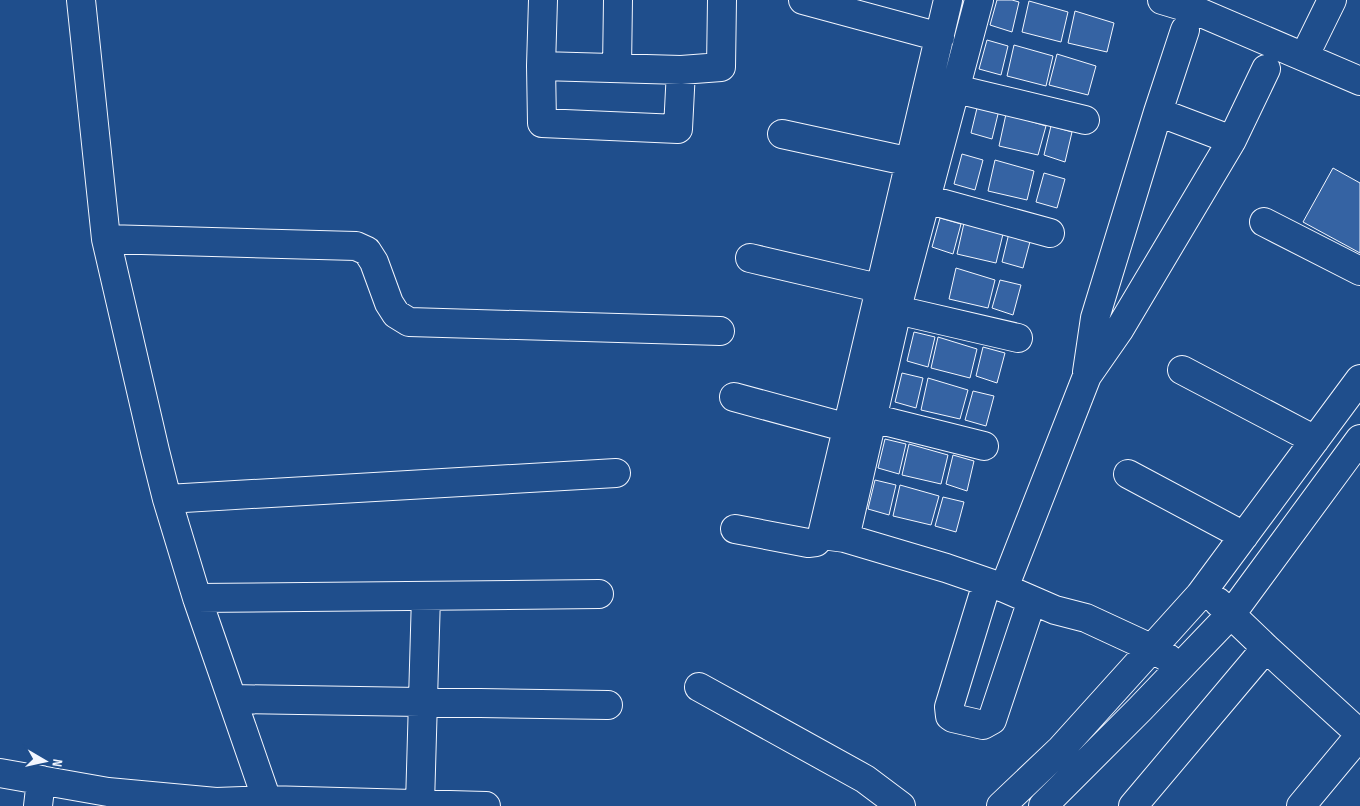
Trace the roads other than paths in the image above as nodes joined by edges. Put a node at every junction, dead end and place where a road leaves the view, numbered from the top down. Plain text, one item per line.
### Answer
1 (81, 0) edge
2 (543, 0) edge
3 (618, 0) edge
4 (722, 0) edge
5 (803, 0) edge
6 (948, 0) edge
7 (979, 0) edge
8 (1162, 0) edge
9 (1332, 0) edge
10 (1190, 13) edge
11 (940, 37) junction
12 (1304, 57) junction
13 (541, 66) junction
14 (617, 68) junction
15 (1266, 69) dead end
16 (681, 70) junction
17 (1360, 81) edge
18 (956, 89) junction
19 (1158, 112) junction
20 (1085, 120) dead end
21 (782, 134) dead end
22 (1232, 140) junction
23 (911, 162) junction
24 (926, 199) junction
25 (1264, 222) dead end
26 (1050, 234) dead end
27 (106, 239) junction
28 (750, 258) dead end
29 (1360, 271) edge
30 (889, 300) junction
31 (720, 331) dead end
32 (1018, 338) dead end
33 (1182, 370) dead end
34 (1087, 376) junction
35 (1355, 396) edge
36 (734, 397) dead end
37 (860, 423) junction
38 (1360, 439) edge
39 (1315, 440) junction
40 (984, 446) dead end
41 (616, 473) dead end
42 (1128, 474) dead end
43 (167, 499) junction
44 (735, 529) dead end
45 (1244, 536) junction
46 (834, 537) junction
47 (995, 585) junction
48 (1204, 589) junction
49 (599, 594) dead end
50 (426, 596) junction
51 (197, 598) junction
52 (1032, 600) junction
53 (1232, 613) junction
54 (1266, 648) junction
55 (1152, 649) junction
56 (1182, 666) junction
57 (699, 687) dead end
58 (232, 699) junction
59 (423, 702) junction
60 (608, 704) dead end
61 (1360, 734) edge
62 (0, 773) edge
63 (40, 793) edge
64 (107, 799) edge
65 (268, 803) edge
66 (216, 804) edge
67 (420, 804) junction
68 (486, 806) edge
69 (901, 806) edge
70 (1001, 806) edge
71 (1042, 806) edge
72 (1133, 806) edge
73 (1301, 806) edge

1 - 27 street
2 - 13 street
3 - 14 street
4 - 16 street
5 - 11 street
6 - 11 street
7 - 18 street
8 - 10 street
9 - 12 street
10 - 12 street
10 - 19 street
11 - 23 street
12 - 17 street
13 - 14 street
13 - 16 street
14 - 16 street
15 - 22 street
18 - 20 street
18 - 24 street
19 - 22 street
19 - 34 street
21 - 23 street
22 - 34 street
23 - 30 street
24 - 26 street
24 - 30 street
25 - 29 street
27 - 31 street
27 - 43 street
28 - 30 street
30 - 32 street
30 - 37 street
33 - 39 street
34 - 47 street
35 - 39 street
36 - 37 street
37 - 40 street
37 - 46 street
38 - 53 street
39 - 45 street
41 - 43 street
42 - 45 street
43 - 51 street
44 - 46 street
45 - 48 street
46 - 47 street
47 - 52 street
47 - 52 street
48 - 53 street
48 - 55 street
49 - 50 street
50 - 51 street
50 - 59 street
51 - 58 street
52 - 55 street
53 - 54 street
53 - 56 street
54 - 61 street
54 - 72 street
55 - 56 street
55 - 70 street
56 - 71 street
57 - 69 street
58 - 59 street
58 - 65 street
59 - 60 street
59 - 67 street
61 - 73 street
62 - 63 street
63 - 64 street
64 - 66 street
65 - 66 street
65 - 67 street
67 - 68 street

